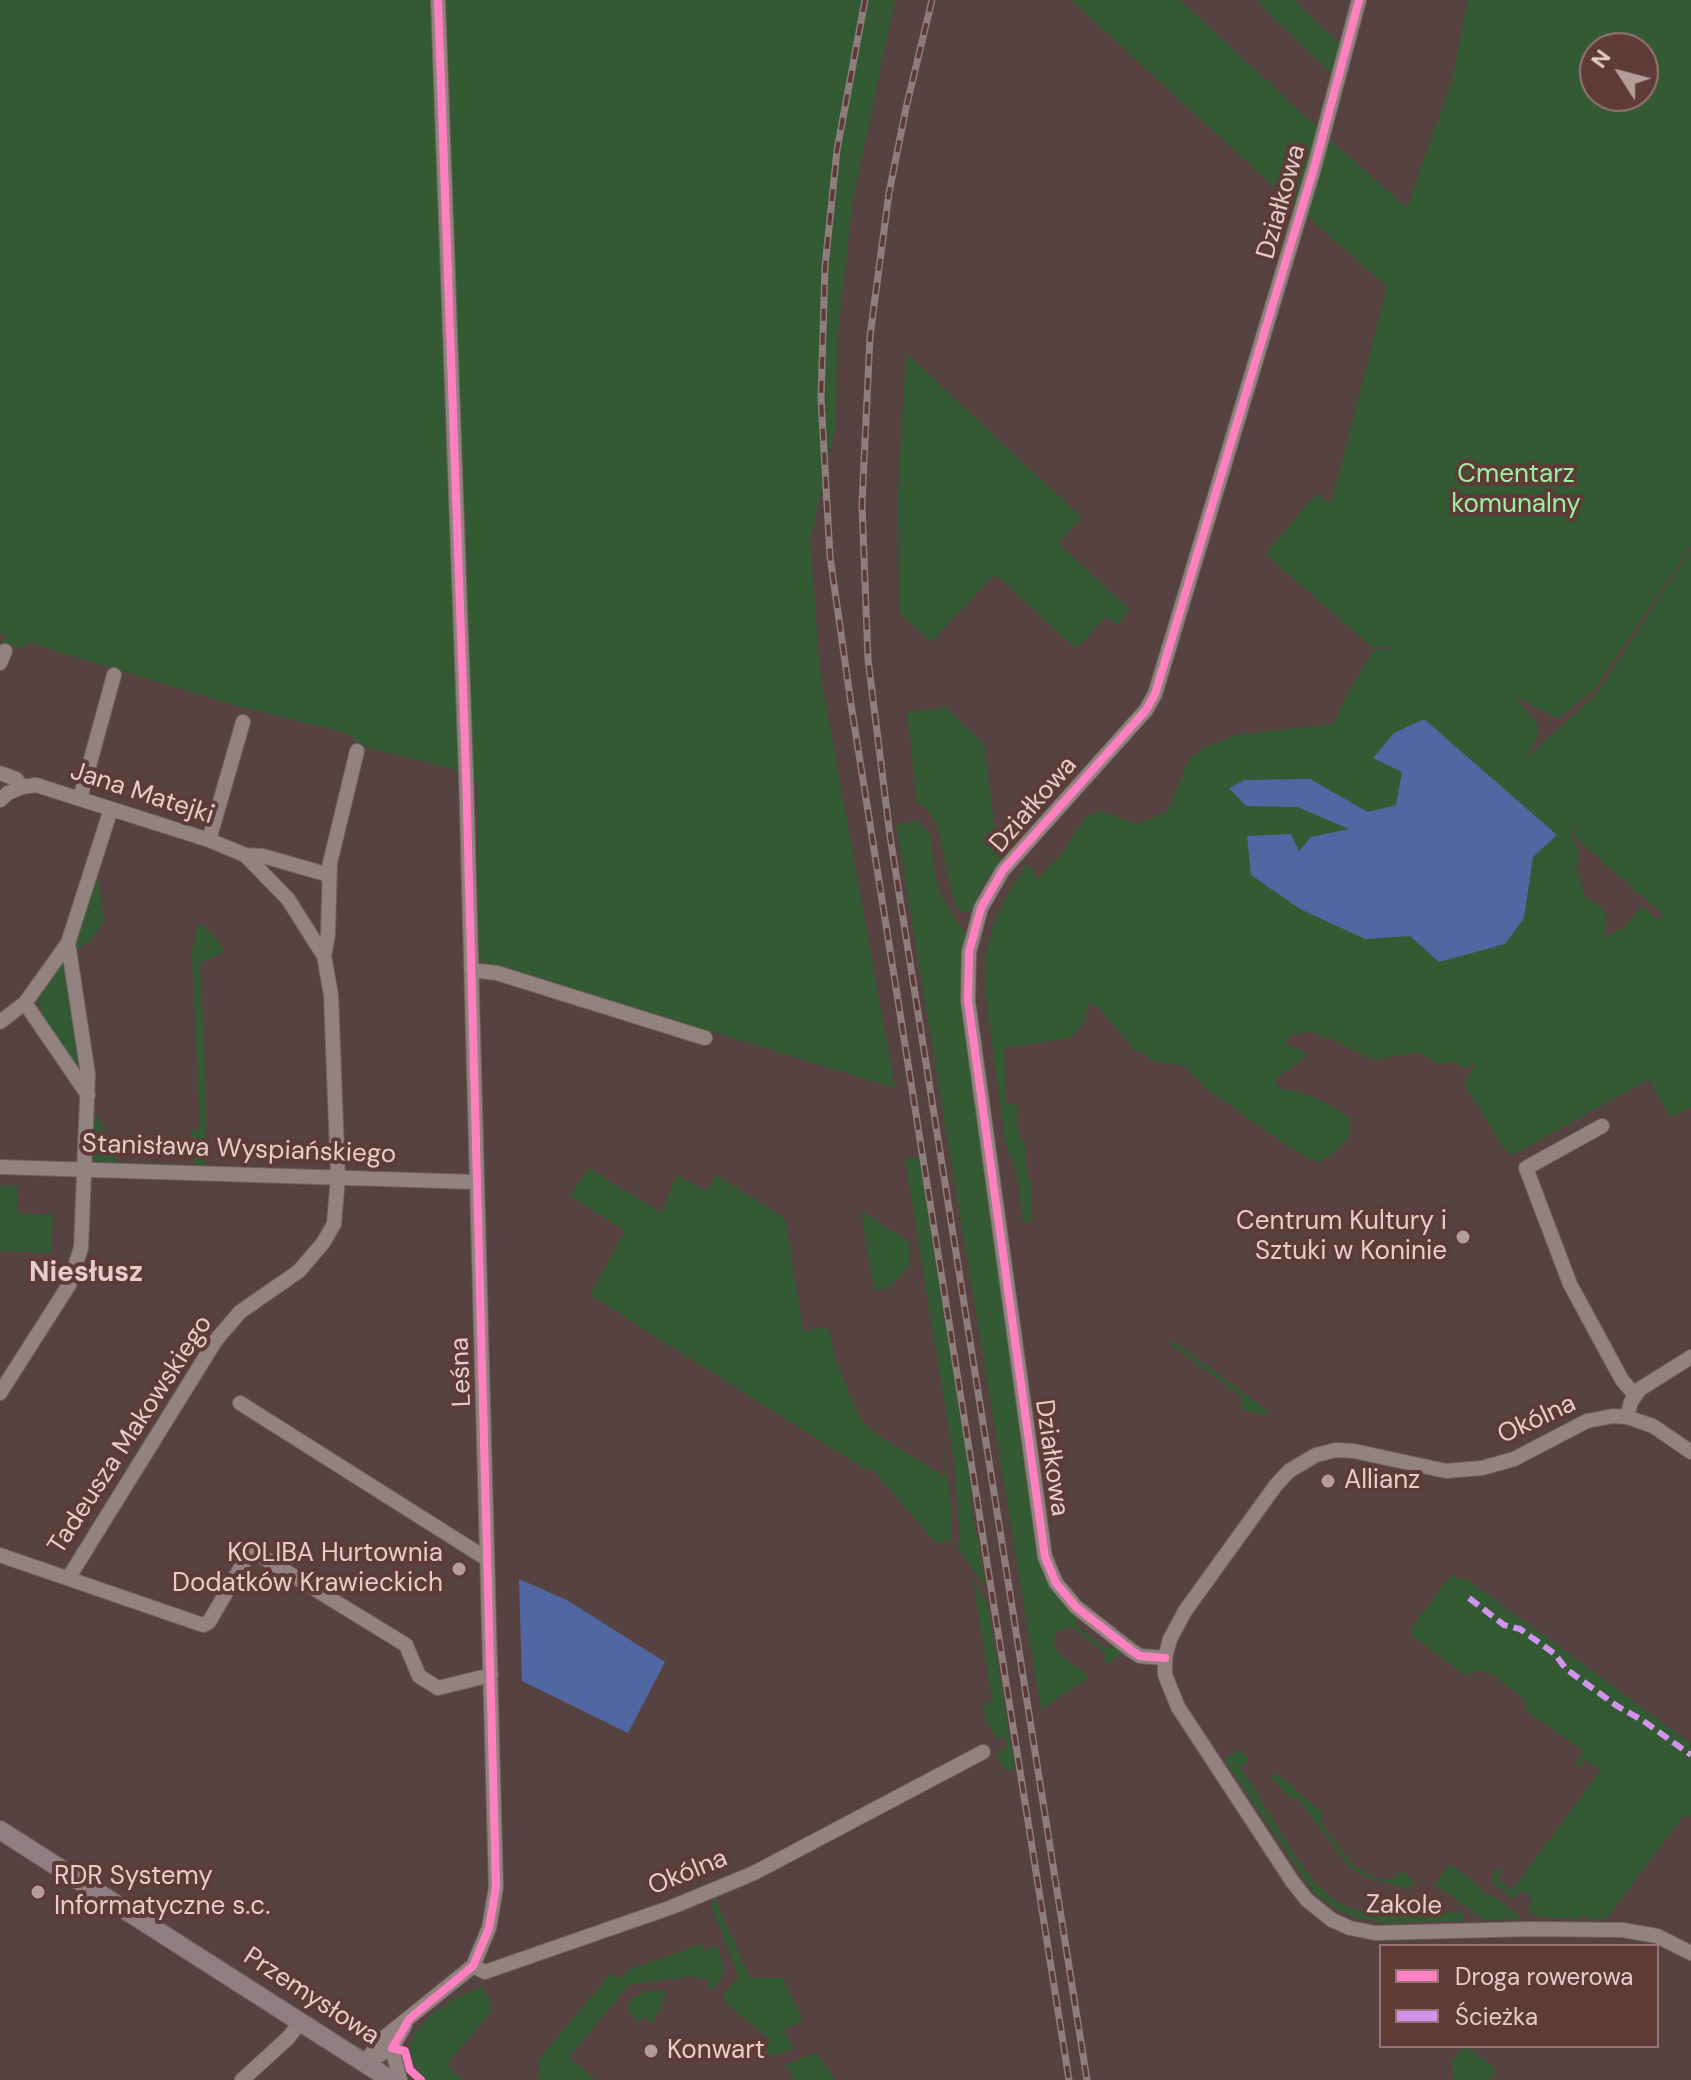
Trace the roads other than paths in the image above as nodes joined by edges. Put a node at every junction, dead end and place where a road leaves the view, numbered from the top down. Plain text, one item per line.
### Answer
1 (438, 0) edge
2 (1359, 0) edge
3 (114, 675) dead end
4 (243, 722) dead end
5 (357, 751) dead end
6 (0, 773) edge
7 (22, 787) junction
8 (80, 799) junction
9 (0, 800) edge
10 (111, 809) junction
11 (209, 840) junction
12 (245, 855) junction
13 (329, 875) junction
14 (68, 943) junction
15 (324, 956) junction
16 (471, 970) junction
17 (25, 1003) junction
18 (0, 1022) edge
19 (705, 1038) dead end
20 (88, 1095) junction
21 (1602, 1126) dead end
22 (0, 1167) edge
23 (85, 1170) junction
24 (338, 1177) junction
25 (476, 1182) junction
26 (1691, 1357) edge
27 (0, 1393) edge
28 (1635, 1395) junction
29 (240, 1403) dead end
30 (1627, 1417) junction
31 (1691, 1452) edge
32 (0, 1555) edge
33 (487, 1559) junction
34 (69, 1577) junction
35 (1165, 1658) junction
36 (491, 1675) junction
37 (983, 1752) dead end
38 (0, 1830) edge
39 (1691, 1953) edge
40 (473, 1966) junction
41 (410, 2018) junction
42 (301, 2021) junction
43 (392, 2048) junction
44 (365, 2063) junction
45 (242, 2080) edge
46 (391, 2080) edge
47 (400, 2080) edge

1 - 16 street, Leśna
2 - 35 street, Działkowa
3 - 8 street
4 - 11 street
5 - 13 street
6 - 7 street, Jana Matejki
7 - 8 street, Jana Matejki
7 - 9 street
8 - 10 street, Jana Matejki
10 - 11 street, Jana Matejki
10 - 14 street
11 - 12 street, Jana Matejki
12 - 13 street, Jana Matejki
12 - 15 street, Jana Matejki
13 - 15 street, Jana Matejki
14 - 17 street
14 - 20 street
15 - 24 street, Jana Matejki
16 - 19 street
16 - 25 street, Leśna
17 - 18 street
17 - 20 street
20 - 23 street
21 - 28 street
22 - 23 street, Stanisława Wyspiańskiego
23 - 24 street, Stanisława Wyspiańskiego
23 - 27 street
24 - 25 street, Stanisława Wyspiańskiego
24 - 34 street, Tadeusza Makowskiego
25 - 33 street, Leśna
26 - 28 street
28 - 30 street
29 - 33 street
30 - 31 street
30 - 35 street, Okólna
32 - 34 street
33 - 36 street, Leśna
34 - 36 street, Tadeusza Makowskiego
35 - 39 street, Zakole
36 - 40 street, Leśna
37 - 40 street, Okólna
38 - 42 main road, Przemysłowa
40 - 41 street
41 - 43 street
41 - 44 street
42 - 44 main road, Przemysłowa
42 - 45 street
43 - 44 street
43 - 47 street
44 - 46 main road, Przemysłowa

